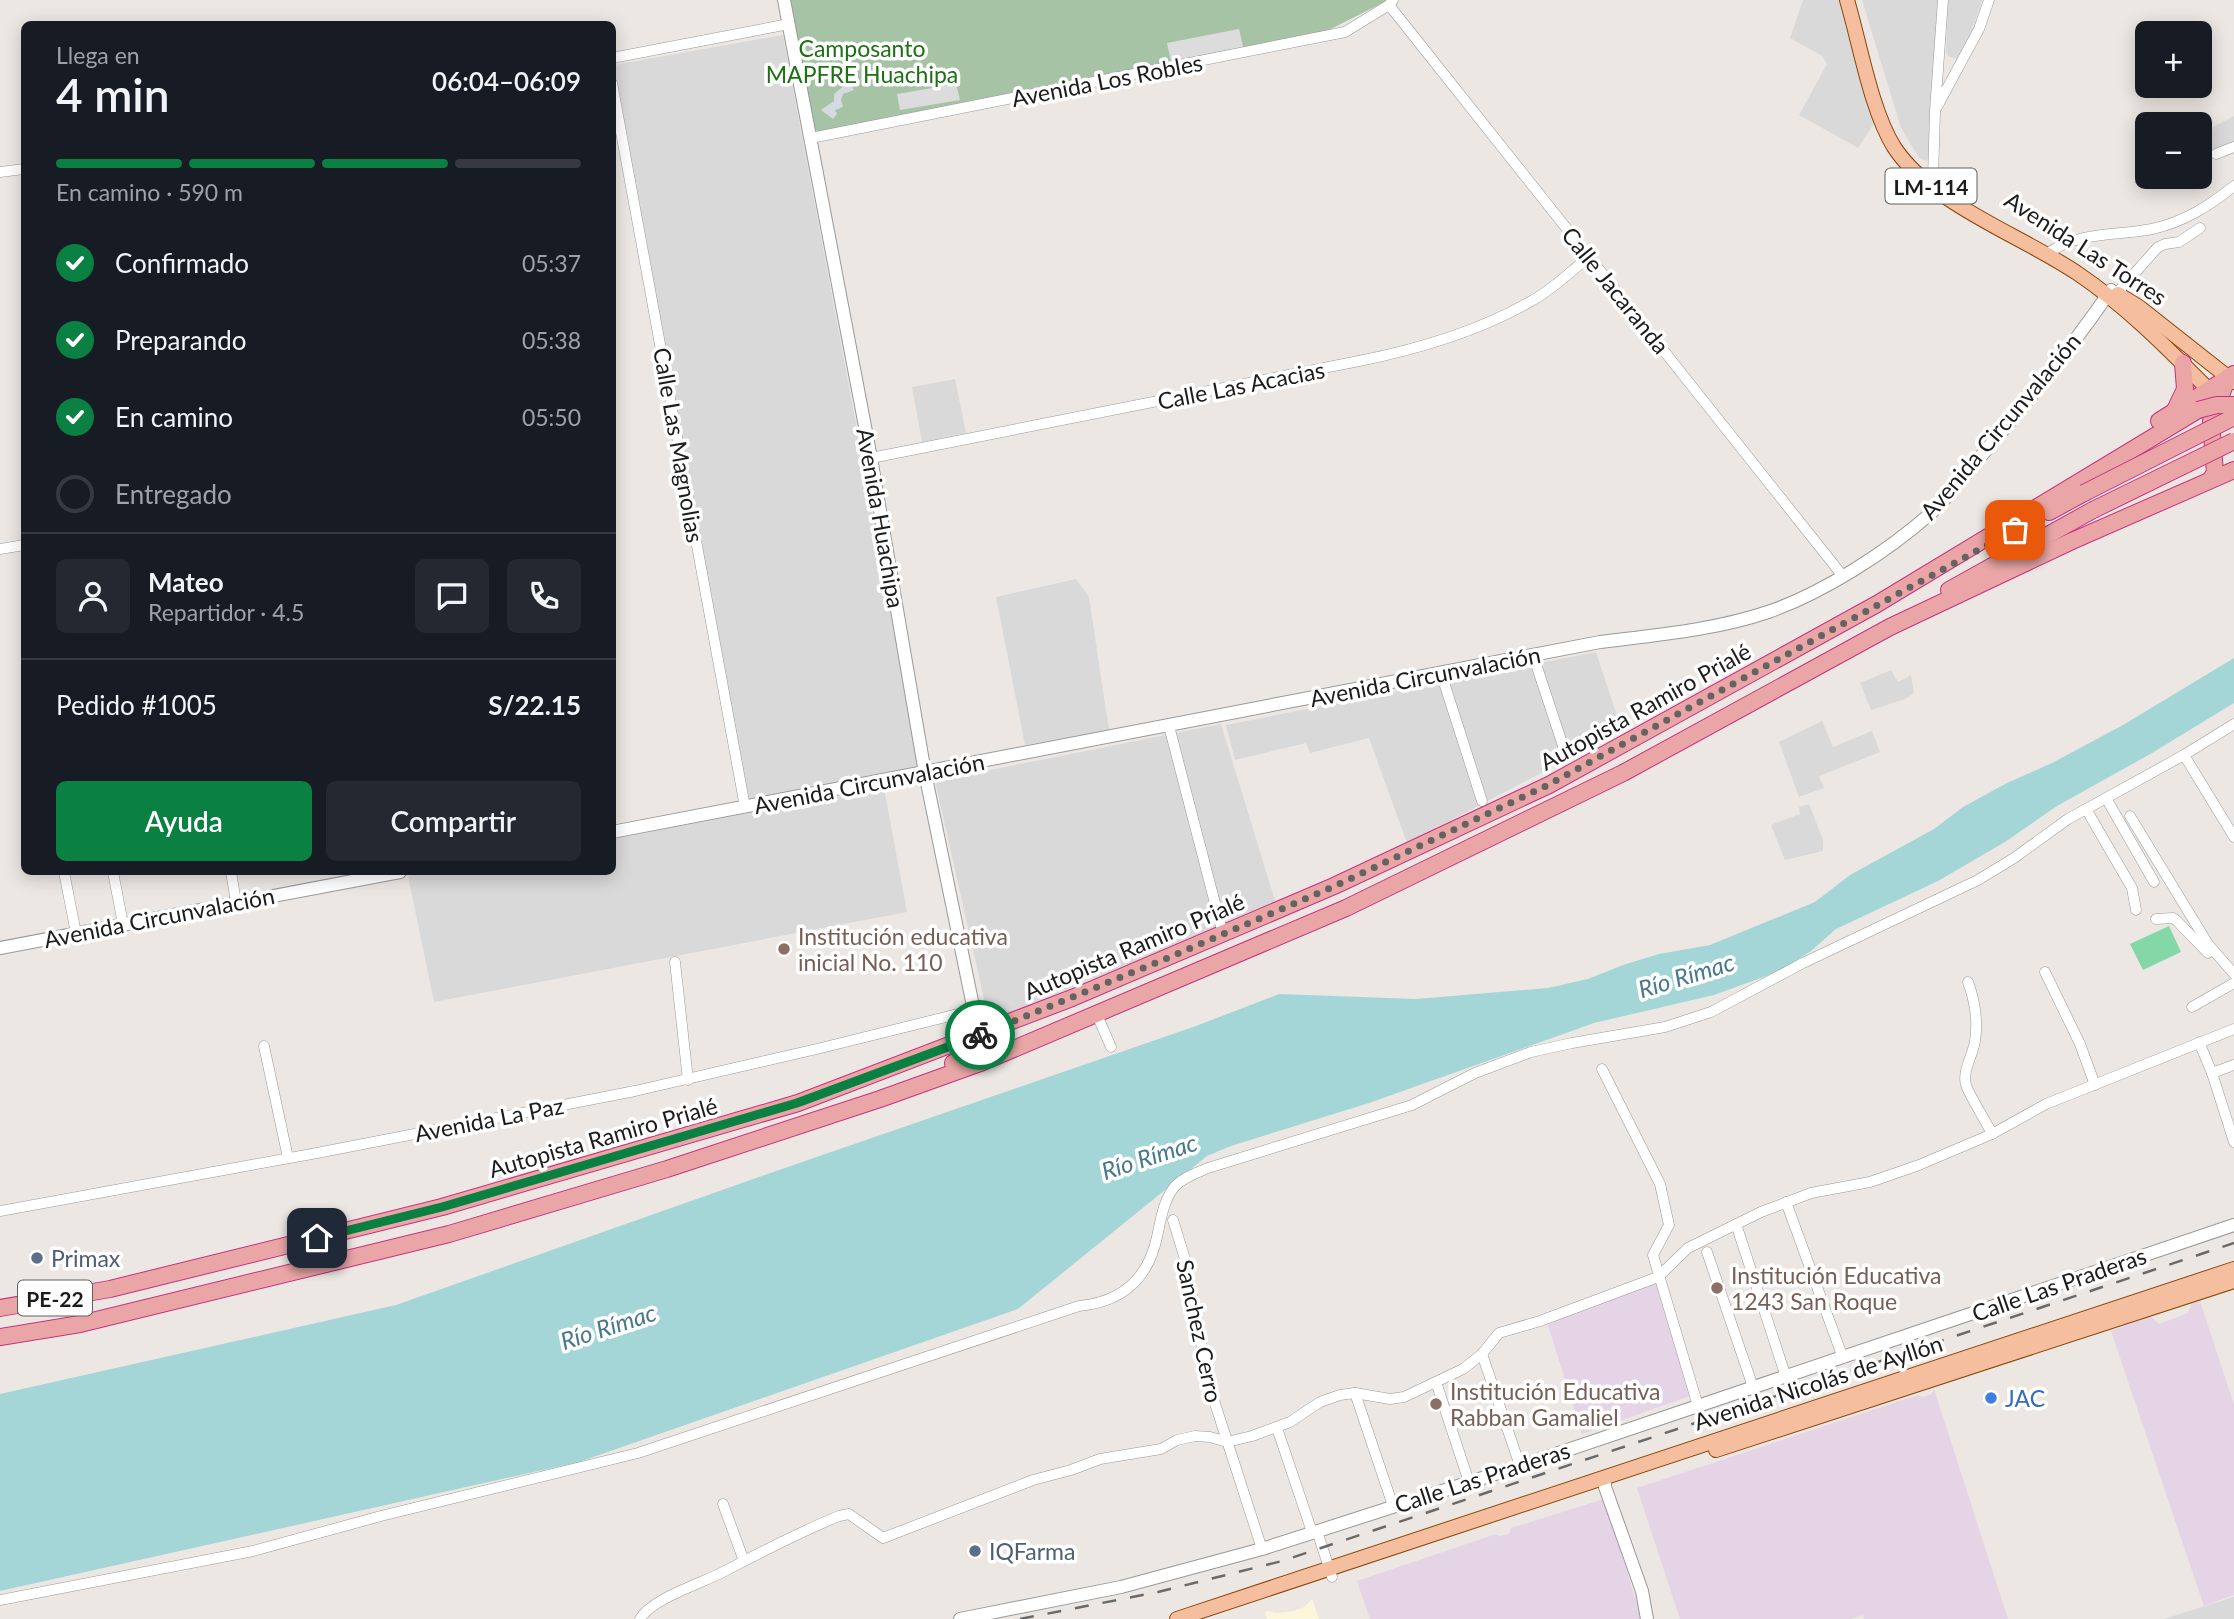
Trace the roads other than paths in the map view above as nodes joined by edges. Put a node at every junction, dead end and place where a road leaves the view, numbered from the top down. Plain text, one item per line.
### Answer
1 (784, 0) edge
2 (1847, 0) edge
3 (1855, 0) edge
4 (1943, 0) edge
5 (1989, 0) edge
6 (1391, 3) edge
7 (789, 24) junction
8 (616, 57) edge
9 (616, 105) edge
10 (1935, 111) junction
11 (811, 138) junction
12 (2234, 147) edge
13 (2216, 154) dead end
14 (21, 169) edge
15 (0, 172) edge
16 (1933, 178) junction
17 (2234, 186) edge
18 (2200, 228) dead end
19 (2051, 251) junction
20 (1589, 257) junction
21 (2112, 292) junction
22 (2183, 363) junction
23 (2232, 378) edge
24 (2220, 398) edge
25 (2175, 410) junction
26 (2234, 415) edge
27 (2234, 441) edge
28 (871, 458) junction
29 (2234, 470) edge
30 (2210, 480) junction
31 (1990, 537) junction
32 (21, 546) edge
33 (0, 549) edge
34 (1842, 575) junction
35 (1877, 604) junction
36 (1890, 627) junction
37 (1533, 655) junction
38 (1441, 673) junction
39 (2234, 724) edge
40 (1169, 726) junction
41 (1564, 749) dead end
42 (2183, 755) junction
43 (925, 773) junction
44 (2106, 798) junction
45 (1482, 801) dead end
46 (745, 807) junction
47 (2086, 809) junction
48 (2130, 816) dead end
49 (616, 831) edge
50 (2234, 837) edge
51 (65, 875) edge
52 (114, 875) edge
53 (232, 875) edge
54 (384, 875) edge
55 (2154, 882) dead end
56 (236, 902) junction
57 (2136, 910) dead end
58 (2156, 919) dead end
59 (123, 924) junction
60 (76, 933) junction
61 (1223, 934) junction
62 (0, 948) edge
63 (675, 961) dead end
64 (2045, 972) dead end
65 (2234, 974) edge
66 (1968, 982) dead end
67 (2234, 982) edge
68 (2192, 1007) dead end
69 (974, 1010) junction
70 (1097, 1015) junction
71 (2234, 1029) edge
72 (979, 1035) junction
73 (2199, 1042) junction
74 (264, 1046) dead end
75 (1111, 1047) dead end
76 (2234, 1065) edge
77 (1602, 1069) dead end
78 (2212, 1073) junction
79 (688, 1080) junction
80 (2095, 1085) junction
81 (880, 1099) junction
82 (1992, 1134) junction
83 (2234, 1142) edge
84 (288, 1158) junction
85 (1786, 1202) junction
86 (0, 1210) edge
87 (1173, 1220) dead end
88 (1736, 1224) junction
89 (2234, 1225) edge
90 (1707, 1252) dead end
91 (2234, 1269) edge
92 (1658, 1277) junction
93 (2234, 1281) edge
94 (2181, 1291) junction
95 (0, 1308) edge
96 (0, 1337) edge
97 (1482, 1354) junction
98 (1843, 1358) junction
99 (1786, 1377) junction
100 (1436, 1382) junction
101 (1753, 1387) junction
102 (1355, 1393) junction
103 (1699, 1406) junction
104 (1277, 1428) junction
105 (1227, 1442) junction
106 (1520, 1466) junction
107 (1469, 1482) junction
108 (1605, 1482) junction
109 (723, 1504) dead end
110 (1393, 1506) junction
111 (1315, 1531) junction
112 (1262, 1549) junction
113 (744, 1561) junction
114 (1331, 1573) junction
115 (0, 1600) edge
116 (642, 1618) edge
117 (960, 1619) edge
118 (1177, 1619) edge
119 (1202, 1619) edge
120 (1647, 1619) edge

1 - 7 street, Avenida Huachipa
2 - 21 main road, Avenida Las Torres / LM-114
3 - 16 main road, Avenida Las Torres / LM-114
4 - 10 street
5 - 10 street
6 - 11 street, Avenida Los Robles
6 - 20 street, Calle Jacaranda
7 - 8 street
7 - 11 street, Avenida Huachipa
9 - 46 street, Calle Las Magnolias
10 - 16 street
11 - 28 street, Avenida Huachipa
12 - 13 street
14 - 15 street
16 - 19 main road, Avenida Las Torres / LM-114
17 - 19 street
18 - 21 street
19 - 21 main road, Avenida Las Torres / LM-114
20 - 28 street, Calle Las Acacias
20 - 34 street, Calle Jacaranda
21 - 22 main road, Avenida Las Torres / LM-114
21 - 23 main road, Avenida Las Torres / LM-114
21 - 34 street, Avenida Circunvalación
22 - 24 main road, Avenida Las Torres / LM-114
22 - 25 highway
23 - 24 highway
24 - 25 highway
24 - 26 main road, Avenida Las Torres / LM-114
24 - 30 highway
24 - 31 highway, Autopista Ramiro Prialé / PE-22, bridge
25 - 31 highway
26 - 35 highway, bridge
27 - 36 highway, bridge
28 - 43 street, Avenida Huachipa
29 - 30 highway, Autopista Ramiro Prialé / PE-22
30 - 36 highway, Autopista Ramiro Prialé / PE-22
31 - 35 highway, Autopista Ramiro Prialé / PE-22
32 - 33 street
34 - 37 street, Avenida Circunvalación
35 - 61 highway, Autopista Ramiro Prialé / PE-22
36 - 70 highway, Autopista Ramiro Prialé / PE-22
37 - 38 street, Avenida Circunvalación
37 - 41 street
38 - 40 street, Avenida Circunvalación
38 - 45 street
39 - 42 street
40 - 43 street, Avenida Circunvalación
40 - 61 street
42 - 44 street
42 - 50 street
43 - 46 street, Avenida Circunvalación
43 - 69 street, Avenida Huachipa
44 - 47 street
44 - 55 street
46 - 49 street, Avenida Circunvalación
47 - 57 street
47 - 115 street
48 - 65 street
51 - 60 street
52 - 59 street
53 - 56 street
54 - 56 street, Avenida Circunvalación
56 - 59 street, Avenida Circunvalación
58 - 67 street
59 - 60 street, Avenida Circunvalación
60 - 62 street, Avenida Circunvalación
61 - 72 highway, Autopista Ramiro Prialé / PE-22
63 - 79 street
64 - 80 street
66 - 82 street
67 - 68 street
69 - 72 street, Avenida Huachipa
69 - 79 street, Avenida La Paz
70 - 75 street
70 - 81 highway, Autopista Ramiro Prialé / PE-22
71 - 73 street
72 - 81 highway
72 - 95 highway, Autopista Ramiro Prialé / PE-22
73 - 78 street
73 - 80 street
74 - 84 street
76 - 78 street
77 - 92 street
78 - 83 street
79 - 84 street, Avenida La Paz
80 - 82 street
81 - 96 highway, Autopista Ramiro Prialé / PE-22
82 - 85 street
84 - 86 street, Avenida La Paz
85 - 88 street
85 - 98 street
87 - 105 street, Sanchez Cerro
88 - 92 street
88 - 99 street
89 - 98 street, Calle Las Praderas
90 - 101 street
91 - 94 main road, Avenida Nicolás de Ayllón
92 - 97 street
92 - 103 street
93 - 94 main road, Avenida Nicolás de Ayllón
94 - 108 main road, Avenida Nicolás de Ayllón
97 - 100 street
97 - 106 street
98 - 99 street, Calle Las Praderas
99 - 101 street, Calle Las Praderas
100 - 102 street
100 - 107 street
101 - 103 street, Calle Las Praderas
102 - 104 street
102 - 110 street
103 - 106 street, Calle Las Praderas
104 - 105 street
104 - 111 street
105 - 112 street, Sanchez Cerro
105 - 113 street
106 - 107 street, Calle Las Praderas
107 - 110 street, Calle Las Praderas
108 - 114 main road, Avenida Nicolás de Ayllón
108 - 120 street
109 - 113 street
110 - 111 street, Calle Las Praderas
111 - 112 street, Calle Las Praderas
111 - 114 street
112 - 117 street, Calle Las Praderas
113 - 116 street
114 - 118 main road, Avenida Nicolás de Ayllón
114 - 119 main road, Avenida Nicolás de Ayllón

